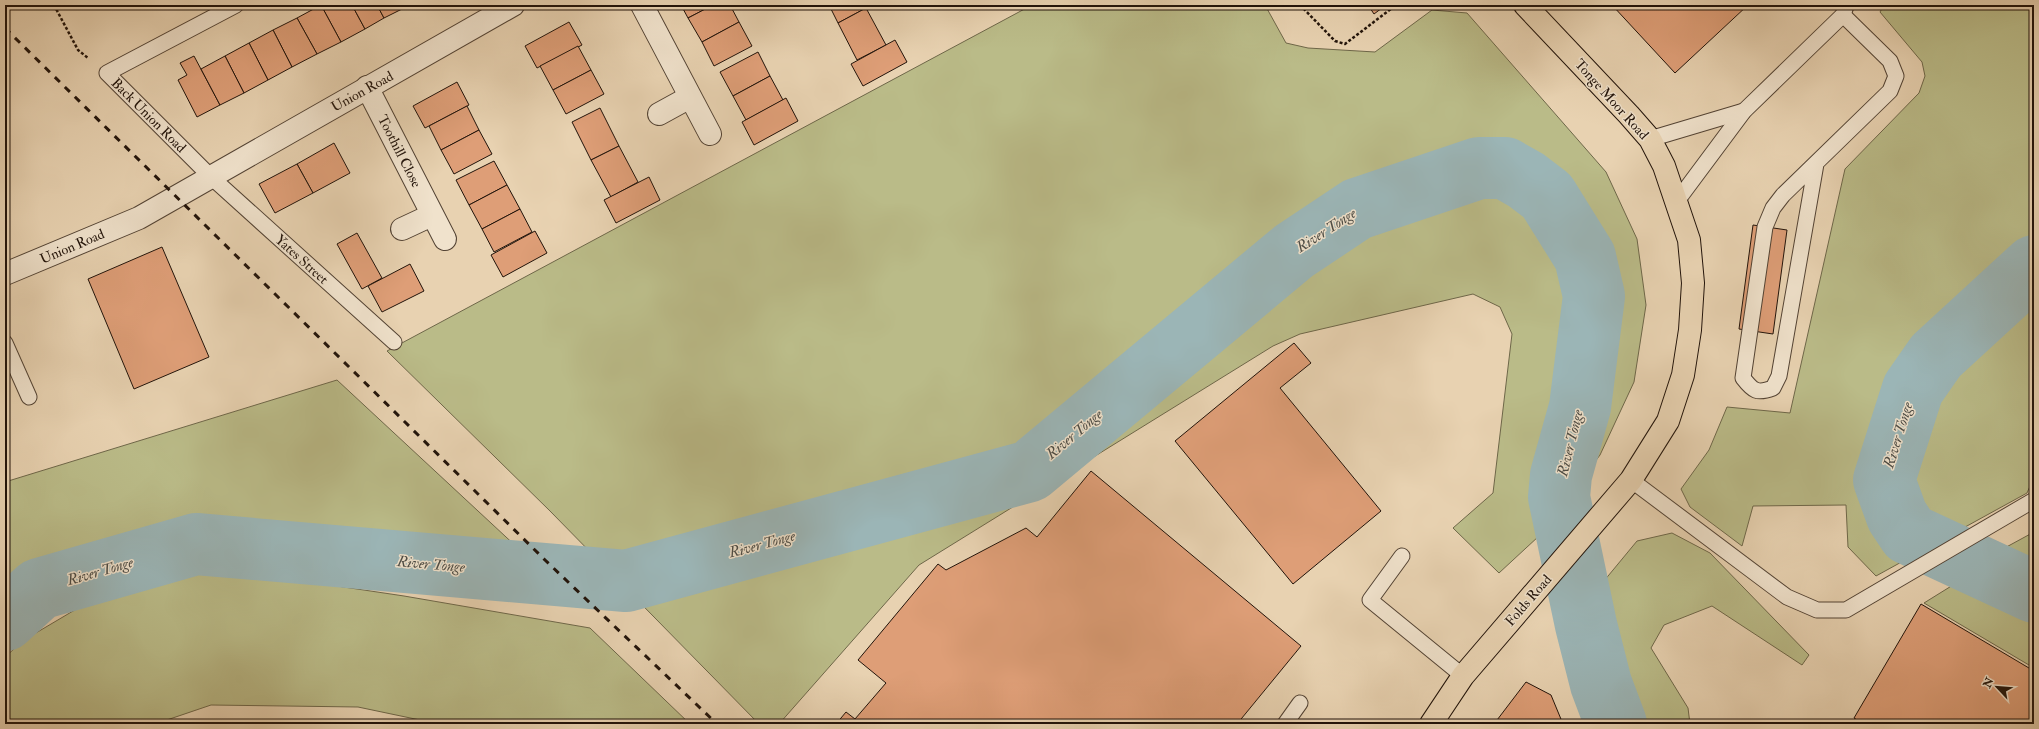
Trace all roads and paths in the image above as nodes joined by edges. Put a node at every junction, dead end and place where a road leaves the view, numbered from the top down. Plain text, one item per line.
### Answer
1 (54, 5) edge
2 (236, 5) edge
3 (513, 5) edge
4 (642, 5) edge
5 (1300, 5) edge
6 (1396, 5) edge
7 (1525, 5) edge
8 (1845, 10) edge
9 (107, 73) junction
10 (367, 87) junction
11 (690, 97) junction
12 (1744, 111) junction
13 (659, 114) dead end
14 (710, 134) dead end
15 (1650, 139) junction
16 (1816, 164) junction
17 (210, 176) junction
18 (1677, 201) junction
19 (432, 215) junction
20 (402, 229) dead end
21 (445, 238) dead end
22 (5, 274) edge
23 (394, 342) dead end
24 (5, 343) edge
25 (29, 397) dead end
26 (1631, 480) junction
27 (2031, 502) edge
28 (1402, 556) dead end
29 (1463, 676) junction
30 (1300, 703) dead end
31 (1284, 724) edge
32 (1431, 724) edge

1 - 9 path
2 - 9 lane, Back Union Road
3 - 10 street, Union Road
4 - 11 street
5 - 6 path
7 - 15 main road, Tonge Moor Road
8 - 12 lane
8 - 16 lane
9 - 17 lane, Back Union Road
10 - 17 street, Union Road
10 - 19 street, Toothill Close
11 - 13 street
11 - 14 street
12 - 15 lane
12 - 18 lane
15 - 18 main road, Tonge Moor Road
16 - 16 lane
17 - 22 street, Union Road
17 - 23 lane, Yates Street
18 - 26 main road, Tonge Moor Road
19 - 20 street
19 - 21 street, Toothill Close
24 - 25 lane
26 - 27 lane
26 - 29 main road, Folds Road
28 - 29 lane
29 - 32 main road, Folds Road
30 - 31 lane

